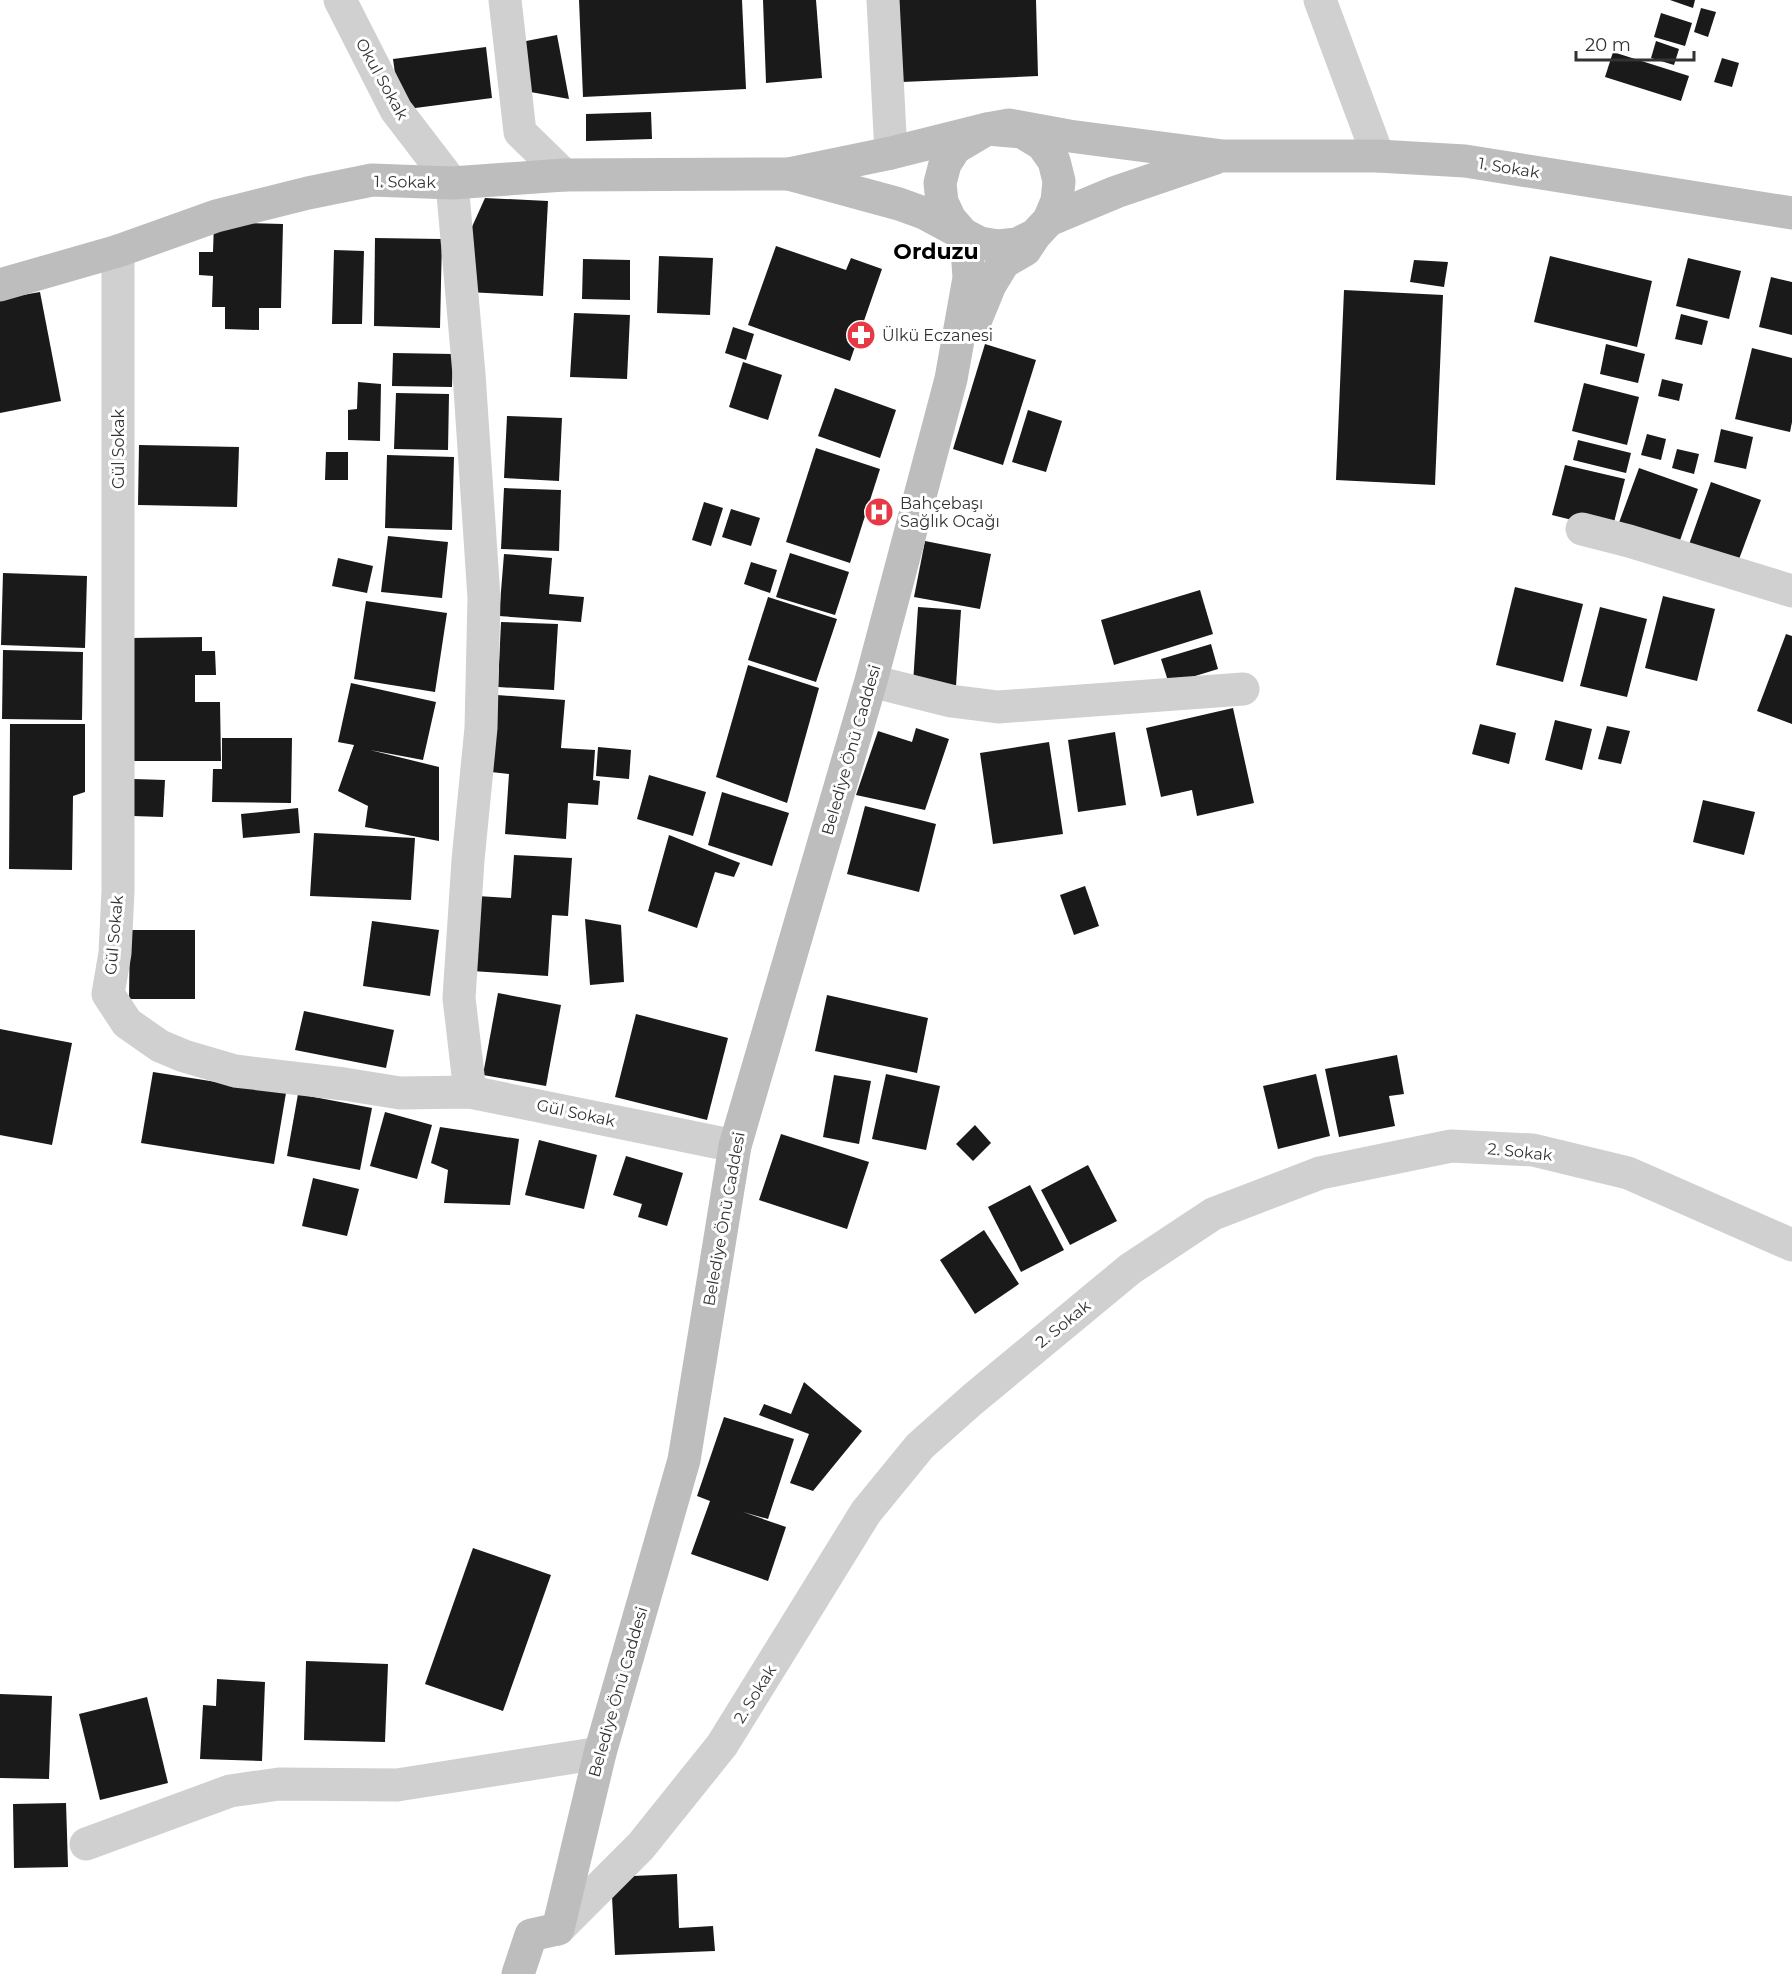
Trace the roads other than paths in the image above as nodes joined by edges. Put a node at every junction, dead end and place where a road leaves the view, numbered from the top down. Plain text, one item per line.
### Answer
1 (340, 0) edge
2 (505, 0) edge
3 (883, 0) edge
4 (1320, 0) edge
5 (987, 129) junction
6 (891, 153) junction
7 (1223, 156) junction
8 (1378, 156) junction
9 (789, 174) junction
10 (564, 176) junction
11 (452, 183) junction
12 (1792, 213) edge
13 (1042, 227) junction
14 (963, 234) junction
15 (118, 251) junction
16 (0, 285) edge
17 (951, 379) junction
18 (1582, 529) dead end
19 (1792, 591) edge
20 (872, 681) junction
21 (1243, 689) dead end
22 (470, 1092) junction
23 (735, 1146) junction
24 (1792, 1245) edge
25 (600, 1753) junction
26 (86, 1844) dead end
27 (558, 1929) junction
28 (519, 1974) edge

1 - 11 street, Okul Sokak
2 - 10 street
3 - 6 street
4 - 8 street
5 - 6 street
5 - 7 street
5 - 13 street
5 - 14 street
6 - 9 street
7 - 8 street, 1. Sokak
7 - 13 street
8 - 12 street, 1. Sokak
9 - 10 street, 1. Sokak
9 - 14 street
10 - 11 street, 1. Sokak
11 - 15 street, 1. Sokak
11 - 22 street
13 - 14 street
13 - 17 street
14 - 17 street
15 - 16 street, 1. Sokak
15 - 22 street, Gül Sokak
17 - 20 street, Belediye Önü Caddesi
18 - 19 street
20 - 21 street
20 - 23 street, Belediye Önü Caddesi
22 - 23 street, Gül Sokak
23 - 25 street, Belediye Önü Caddesi
24 - 27 street, 2. Sokak
25 - 26 street
25 - 27 street, Belediye Önü Caddesi
27 - 28 street

